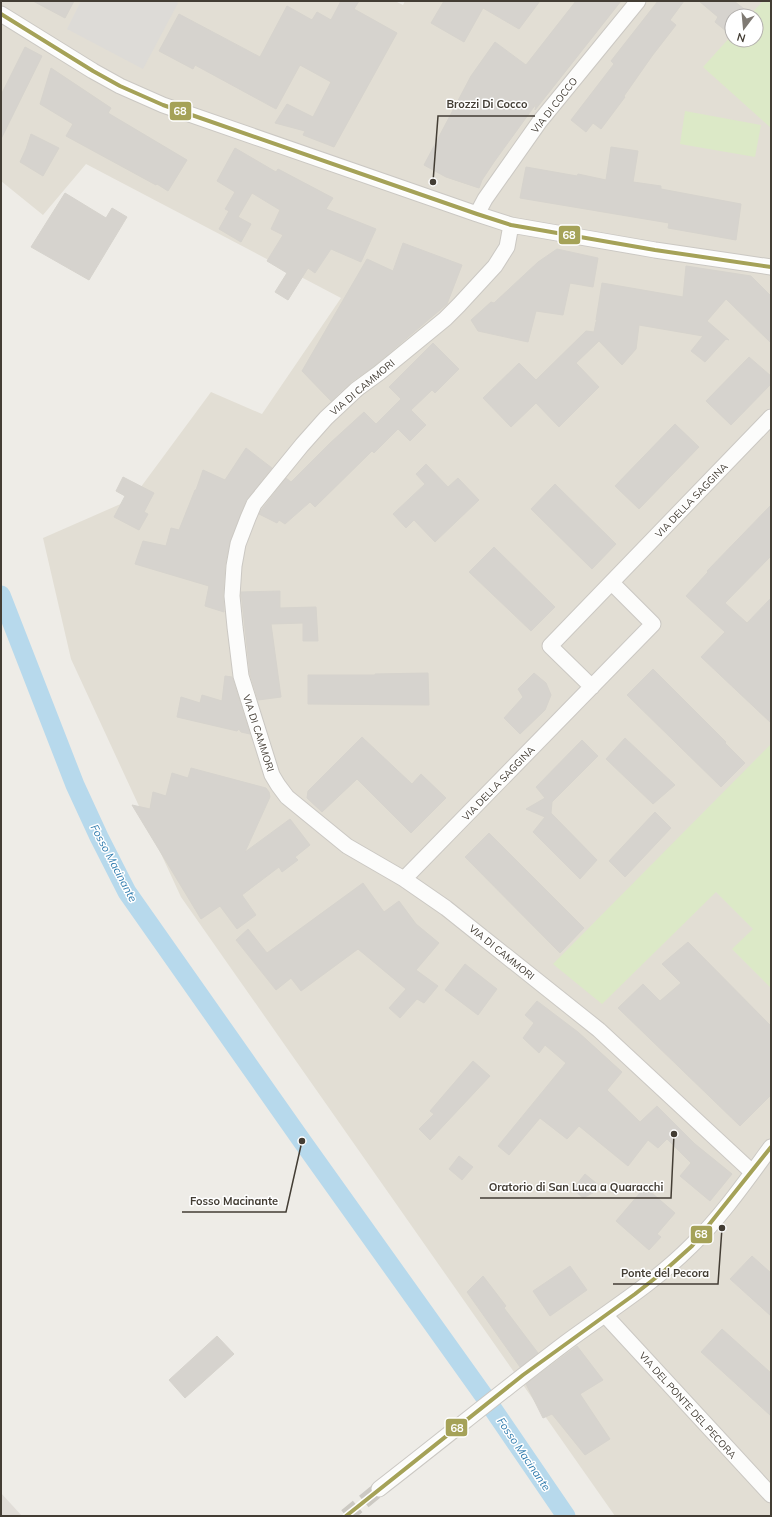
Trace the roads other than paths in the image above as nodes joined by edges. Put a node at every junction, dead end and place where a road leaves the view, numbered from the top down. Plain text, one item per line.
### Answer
1 (638, 1) edge
2 (1, 14) edge
3 (476, 214) junction
4 (510, 225) junction
5 (771, 267) edge
6 (771, 417) edge
7 (612, 582) junction
8 (592, 687) junction
9 (404, 879) junction
10 (771, 1147) edge
11 (752, 1172) junction
12 (605, 1315) junction
13 (379, 1490) tunnel mouth
14 (771, 1495) edge

1 - 3 street, VIA DI COCCO
2 - 3 street
3 - 4 street
4 - 5 street
4 - 9 street, VIA DI CAMMORI
6 - 7 street, VIA DELLA SAGGINA
7 - 8 street, VIA DELLA SAGGINA
7 - 8 street, VIA DELLA SAGGINA
8 - 9 street, VIA DELLA SAGGINA
9 - 11 street, VIA DI CAMMORI
10 - 11 street
11 - 12 street
12 - 13 street
12 - 14 street, VIA DEL PONTE DEL PECORA

